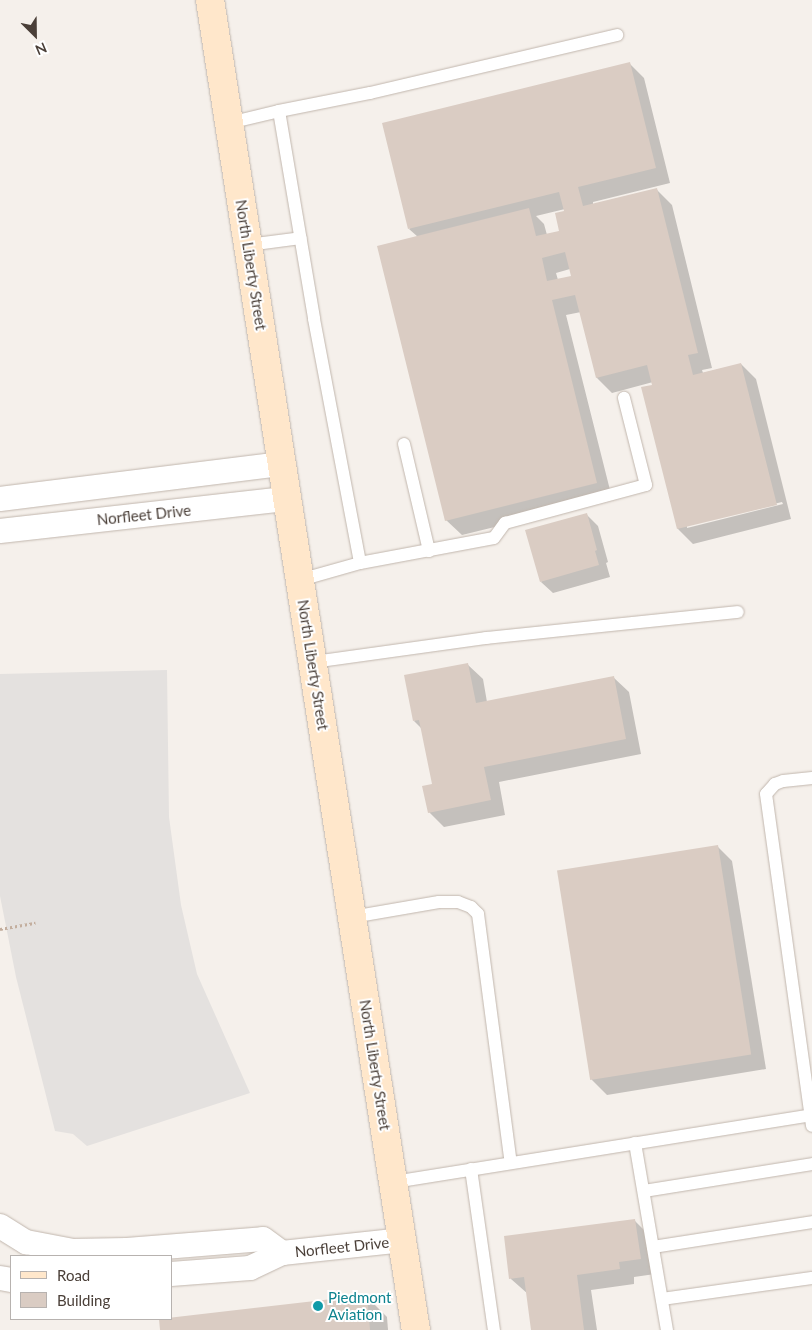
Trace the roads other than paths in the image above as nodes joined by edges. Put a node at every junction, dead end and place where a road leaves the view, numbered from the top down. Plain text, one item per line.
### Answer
1 (210, 0) edge
2 (617, 35) dead end
3 (279, 110) junction
4 (229, 123) junction
5 (301, 238) junction
6 (248, 245) junction
7 (624, 398) dead end
8 (404, 444) dead end
9 (282, 464) junction
10 (146, 481) junction
11 (0, 499) edge
12 (287, 499) junction
13 (152, 514) junction
14 (0, 531) edge
15 (429, 550) junction
16 (360, 563) junction
17 (300, 580) junction
18 (738, 612) dead end
19 (313, 662) junction
20 (812, 778) edge
21 (352, 917) junction
22 (812, 1119) edge
23 (635, 1142) junction
24 (511, 1163) junction
25 (812, 1164) edge
26 (472, 1169) junction
27 (394, 1182) junction
28 (644, 1191) junction
29 (812, 1222) edge
30 (0, 1226) edge
31 (403, 1240) junction
32 (653, 1247) junction
33 (282, 1253) junction
34 (172, 1274) edge
35 (812, 1278) edge
36 (662, 1299) junction
37 (416, 1330) edge
38 (494, 1330) edge
39 (667, 1330) edge

1 - 4 main road, North Liberty Street
2 - 3 lane
3 - 4 lane
3 - 5 lane
4 - 6 main road, North Liberty Street
5 - 6 lane
5 - 16 lane
6 - 9 main road, North Liberty Street
7 - 15 lane
8 - 15 lane
9 - 10 street
9 - 12 main road, North Liberty Street
10 - 11 street
10 - 13 street
12 - 13 street, Norfleet Drive
12 - 17 main road, North Liberty Street
13 - 14 street, Norfleet Drive
15 - 16 lane
16 - 17 lane
17 - 19 main road, North Liberty Street
18 - 19 lane
19 - 21 main road, North Liberty Street
20 - 22 lane
21 - 24 lane
21 - 27 main road, North Liberty Street
22 - 23 lane
23 - 24 lane
23 - 28 lane
24 - 26 lane
25 - 28 lane
26 - 27 lane
26 - 38 lane
27 - 31 main road, North Liberty Street
28 - 32 lane
29 - 32 lane
30 - 33 street, Norfleet Drive
31 - 33 street, Norfleet Drive
31 - 37 main road, North Liberty Street
32 - 36 lane
33 - 34 street, Norfleet Drive
35 - 36 lane
36 - 39 lane

